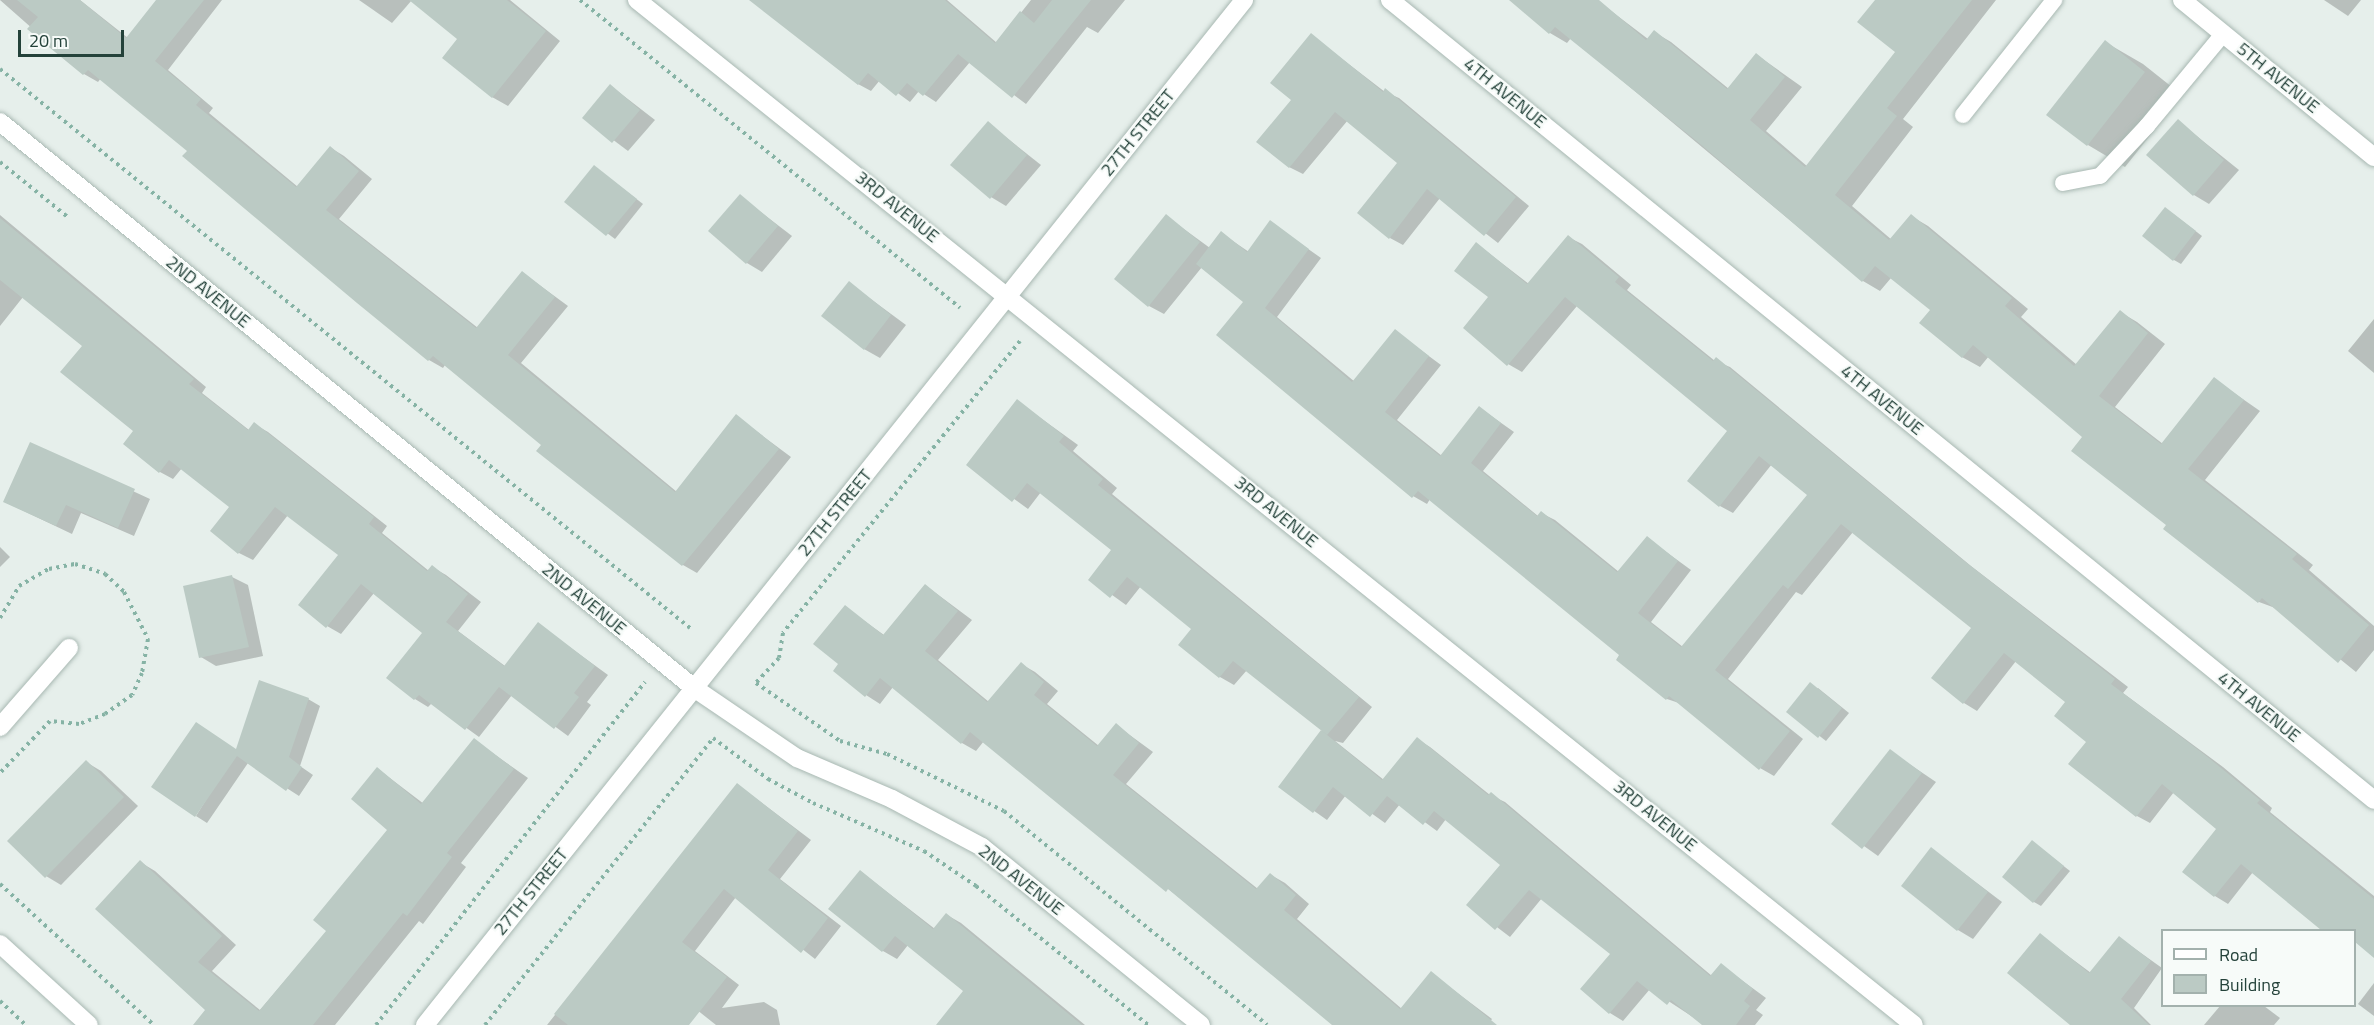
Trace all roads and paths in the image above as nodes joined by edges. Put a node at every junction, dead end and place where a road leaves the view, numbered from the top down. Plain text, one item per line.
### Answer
1 (580, 0) edge
2 (637, 0) edge
3 (1244, 0) edge
4 (1390, 0) edge
5 (2054, 0) edge
6 (2182, 0) edge
7 (2223, 34) junction
8 (0, 69) edge
9 (1963, 115) dead end
10 (0, 122) edge
11 (2374, 157) edge
12 (2063, 183) dead end
13 (1008, 296) junction
14 (960, 308) dead end
15 (1027, 333) dead end
16 (690, 628) dead end
17 (69, 648) dead end
18 (645, 683) dead end
19 (694, 688) junction
20 (0, 727) edge
21 (2374, 800) edge
22 (0, 884) edge
23 (0, 944) edge
24 (0, 1001) edge
25 (26, 1025) edge
26 (89, 1025) edge
27 (154, 1025) edge
28 (376, 1025) edge
29 (425, 1025) edge
30 (485, 1025) edge
31 (1148, 1025) edge
32 (1201, 1025) edge
33 (1267, 1025) edge
34 (1914, 1025) edge

1 - 14 path
2 - 13 street, 3RD AVENUE
3 - 13 street, 27TH STREET
4 - 21 street, 4TH AVENUE
5 - 9 lane
6 - 7 street, 5TH AVENUE
7 - 11 street, 5TH AVENUE
7 - 12 lane
8 - 16 path
10 - 19 street, 2ND AVENUE
13 - 19 street, 27TH STREET
13 - 34 street, 3RD AVENUE
15 - 33 path
17 - 20 street
18 - 28 path
19 - 29 street, 27TH STREET
19 - 32 street, 2ND AVENUE
22 - 27 path
23 - 26 street
24 - 25 path
30 - 31 path

